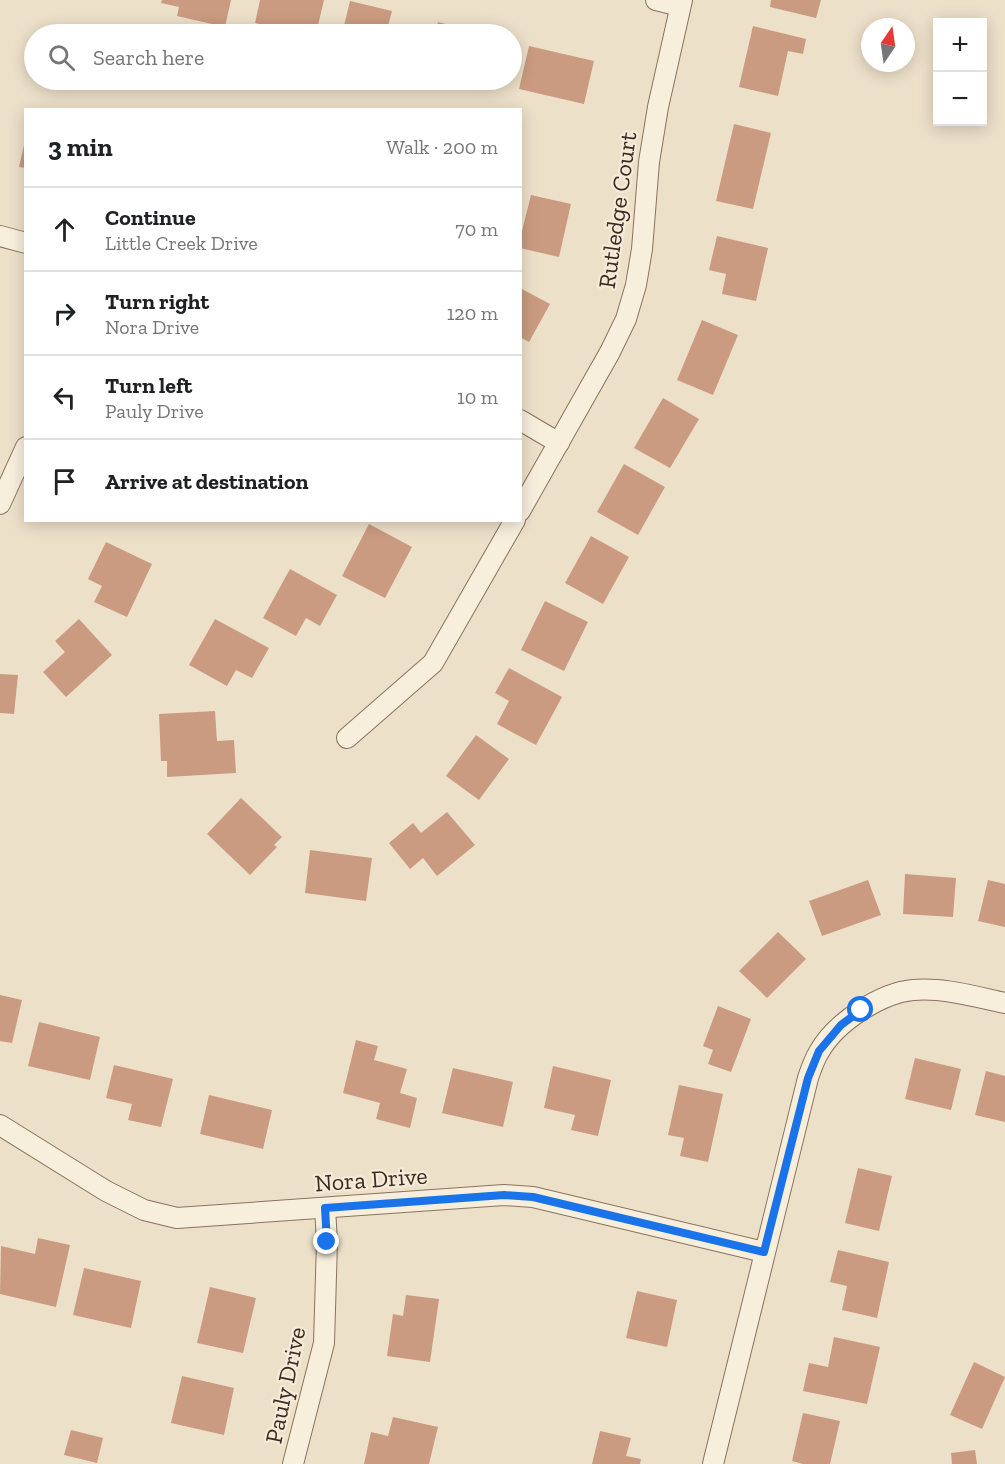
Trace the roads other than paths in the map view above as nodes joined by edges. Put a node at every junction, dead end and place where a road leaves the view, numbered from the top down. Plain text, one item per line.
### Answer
1 (656, 0) edge
2 (681, 3) edge
3 (0, 236) edge
4 (24, 242) edge
5 (522, 421) edge
6 (559, 443) junction
7 (24, 451) edge
8 (0, 504) edge
9 (522, 508) edge
10 (514, 522) edge
11 (346, 738) dead end
12 (1005, 1004) edge
13 (0, 1125) edge
14 (325, 1208) junction
15 (764, 1252) junction
16 (293, 1464) edge
17 (713, 1464) edge

1 - 2 street
2 - 6 street, Rutledge Court
3 - 4 street
5 - 6 street
6 - 9 street, Rutledge Court
7 - 8 street
10 - 11 street
12 - 15 street
13 - 14 street, Nora Drive
14 - 15 street, Nora Drive
14 - 16 street, Pauly Drive
15 - 17 street

